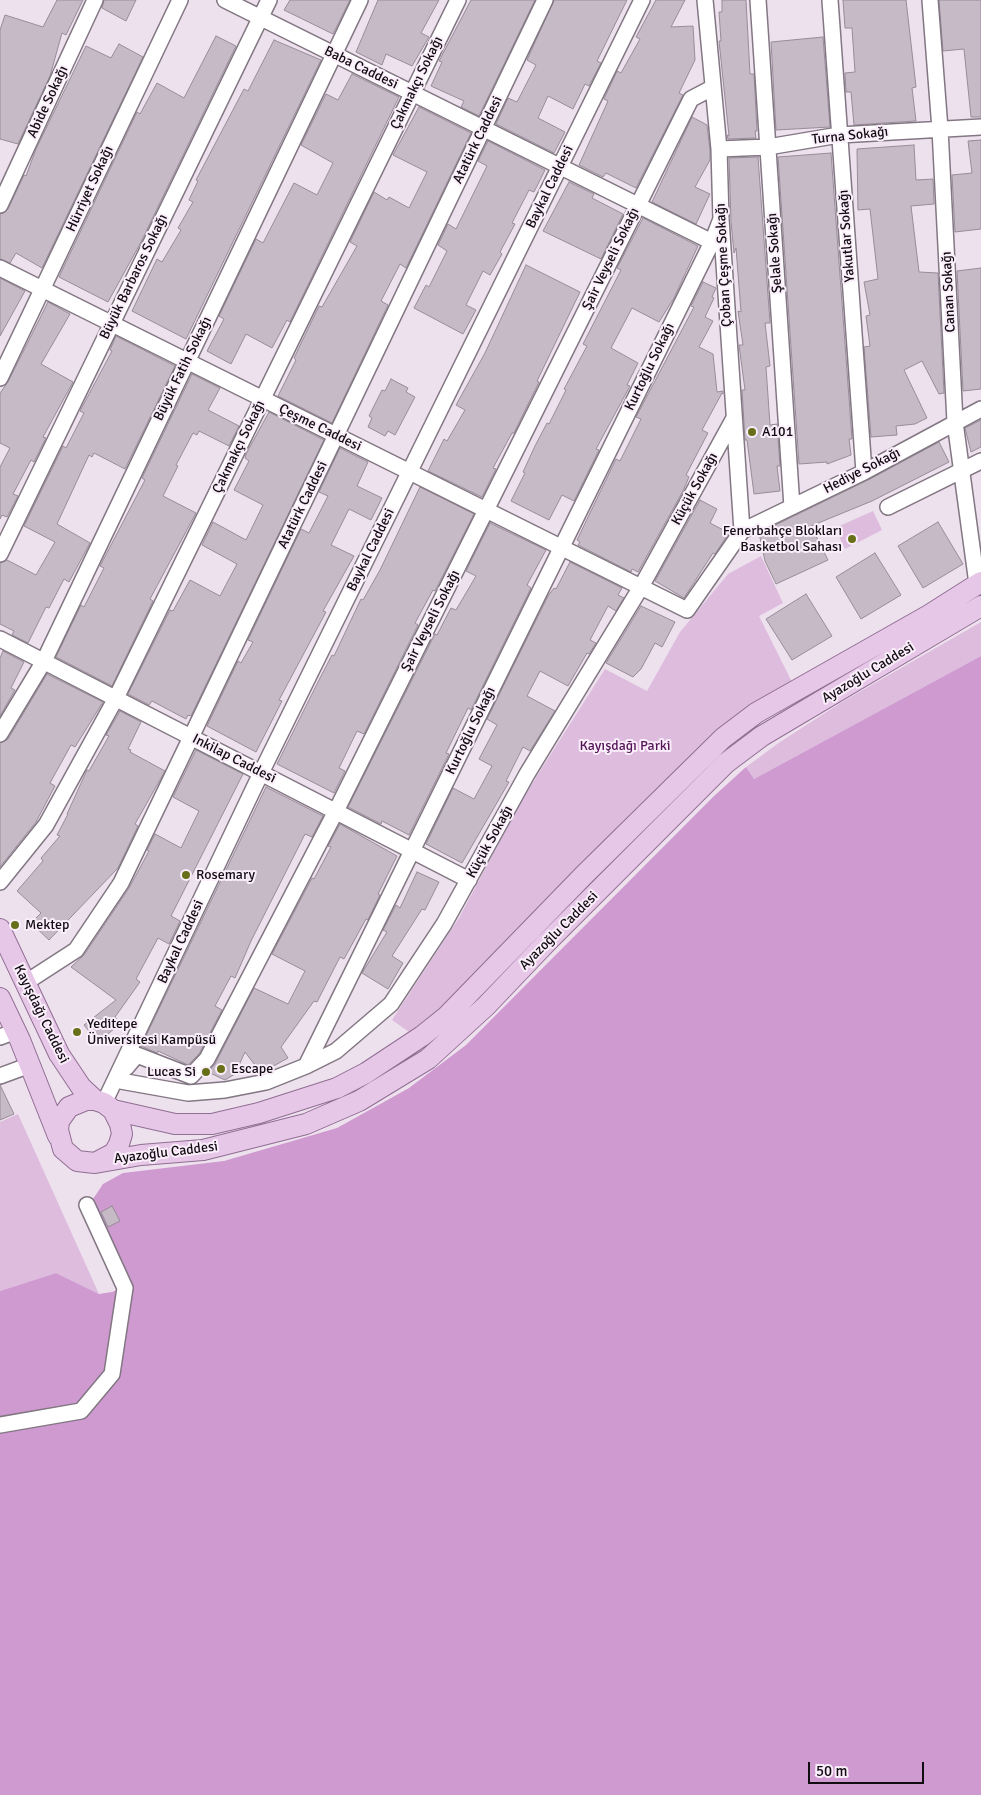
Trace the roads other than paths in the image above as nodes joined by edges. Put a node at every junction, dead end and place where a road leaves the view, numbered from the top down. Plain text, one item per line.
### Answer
1 (95, 0) edge
2 (180, 0) edge
3 (225, 0) edge
4 (268, 0) edge
5 (360, 0) edge
6 (458, 0) edge
7 (545, 0) edge
8 (642, 0) edge
9 (705, 0) edge
10 (758, 0) edge
11 (830, 0) edge
12 (930, 0) edge
13 (260, 17) junction
14 (334, 54) junction
15 (712, 88) junction
16 (412, 93) junction
17 (981, 127) edge
18 (484, 129) junction
19 (940, 129) junction
20 (839, 135) junction
21 (768, 146) junction
22 (719, 149) junction
23 (560, 166) junction
24 (0, 205) edge
25 (638, 206) junction
26 (721, 219) junction
27 (712, 242) junction
28 (0, 268) edge
29 (42, 289) junction
30 (112, 324) junction
31 (187, 362) junction
32 (0, 378) edge
33 (262, 399) junction
34 (981, 409) edge
35 (734, 418) junction
36 (955, 422) junction
37 (336, 436) junction
38 (981, 461) edge
39 (962, 470) junction
40 (410, 472) junction
41 (864, 472) junction
42 (792, 507) junction
43 (888, 507) dead end
44 (486, 510) junction
45 (738, 537) junction
46 (562, 548) junction
47 (0, 554) edge
48 (979, 583) edge
49 (641, 587) junction
50 (981, 606) edge
51 (0, 639) edge
52 (44, 661) junction
53 (116, 698) junction
54 (0, 734) edge
55 (192, 737) junction
56 (261, 773) junction
57 (336, 811) junction
58 (412, 850) junction
59 (469, 880) junction
60 (0, 882) edge
61 (0, 929) edge
62 (25, 983) junction
63 (0, 998) edge
64 (8, 1034) edge
65 (30, 1065) junction
66 (306, 1066) junction
67 (0, 1076) edge
68 (115, 1080) junction
69 (104, 1104) junction
70 (60, 1141) junction
71 (95, 1163) junction
72 (87, 1205) dead end
73 (0, 1425) edge

1 - 24 street, Abide Sokağı
2 - 29 street, Hürriyet Sokağı
3 - 13 street, Baba Caddesi
4 - 13 street, Büyük Barbaros Sokağı
5 - 14 street, Büyük Fatih Sokağı
6 - 16 street, Çakmakçı Sokağı
7 - 18 street, Atatürk Caddesi
8 - 23 street, Baykal Caddesi
9 - 15 street, Çoban Çeşme Sokağı
10 - 21 street, Şelale Sokağı
11 - 20 street, Yakutlar Sokağı
12 - 19 street, Canan Sokağı
13 - 14 street, Baba Caddesi
13 - 30 street, Büyük Barbaros Sokağı
14 - 16 street, Baba Caddesi
14 - 31 street, Büyük Fatih Sokağı
15 - 22 street, Çoban Çeşme Sokağı
15 - 25 street, Şair Veyseli Sokağı
16 - 18 street, Baba Caddesi
16 - 33 street, Çakmakçı Sokağı
17 - 19 street, Turna Sokağı
18 - 23 street, Baba Caddesi
18 - 37 street, Atatürk Caddesi
19 - 20 street, Turna Sokağı
19 - 36 street, Canan Sokağı
20 - 21 street, Turna Sokağı
20 - 41 street, Yakutlar Sokağı
21 - 22 street, Turna Sokağı
21 - 42 street, Şelale Sokağı
22 - 26 street, Çoban Çeşme Sokağı
23 - 25 street, Baba Caddesi
23 - 40 street, Baykal Caddesi
25 - 27 street, Baba Caddesi
25 - 44 street, Şair Veyseli Sokağı
26 - 27 street, Kurtoğlu Sokağı
26 - 35 street, Çoban Çeşme Sokağı
27 - 46 street, Kurtoğlu Sokağı
28 - 29 street, Çeşme Caddesi
29 - 30 street, Çeşme Caddesi
29 - 32 street, Hürriyet Sokağı
30 - 31 street, Çeşme Caddesi
30 - 47 street, Büyük Barbaros Sokağı
31 - 33 street, Çeşme Caddesi
31 - 52 street, Büyük Fatih Sokağı
33 - 37 street, Çeşme Caddesi
33 - 53 street, Çakmakçı Sokağı
34 - 36 street, Hediye Sokağı
35 - 45 street, Çoban Çeşme Sokağı
35 - 49 street, Küçük Sokağı
36 - 39 street, Canan Sokağı
36 - 41 street, Hediye Sokağı
37 - 40 street, Çeşme Caddesi
37 - 55 street, Atatürk Caddesi
38 - 39 street
39 - 43 street
39 - 48 street, Canan Sokağı
40 - 44 street, Çeşme Caddesi
40 - 56 street, Baykal Caddesi
41 - 42 street, Hediye Sokağı
42 - 45 street, Hediye Sokağı
44 - 46 street, Çeşme Caddesi
44 - 57 street, Şair Veyseli Sokağı
45 - 49 street
46 - 49 street, Çeşme Caddesi
46 - 58 street, Kurtoğlu Sokağı
48 - 69 main road, Ayazoğlu Caddesi
49 - 59 street, Küçük Sokağı
50 - 71 main road, Ayazoğlu Caddesi
51 - 52 street, Inkilap Caddesi
52 - 53 street, Inkilap Caddesi
52 - 54 street, Büyük Fatih Sokağı
53 - 55 street, Inkilap Caddesi
53 - 60 street, Çakmakçı Sokağı
55 - 56 street, Inkilap Caddesi
55 - 62 street, Atatürk Caddesi
56 - 57 street, Inkilap Caddesi
56 - 68 street, Baykal Caddesi
57 - 58 street, Inkilap Caddesi
57 - 68 street, Şair Veyseli Sokağı
58 - 59 street, Inkilap Caddesi
58 - 66 street, Kurtoğlu Sokağı
59 - 66 street, Küçük Sokağı
61 - 62 main road, Kayışdağı Caddesi
62 - 69 main road, Kayışdağı Caddesi
63 - 64 main road
64 - 65 main road
65 - 67 street
65 - 70 main road
66 - 68 street
68 - 69 street, Baykal Caddesi
69 - 70 main road
69 - 71 main road
70 - 71 main road
72 - 73 street

